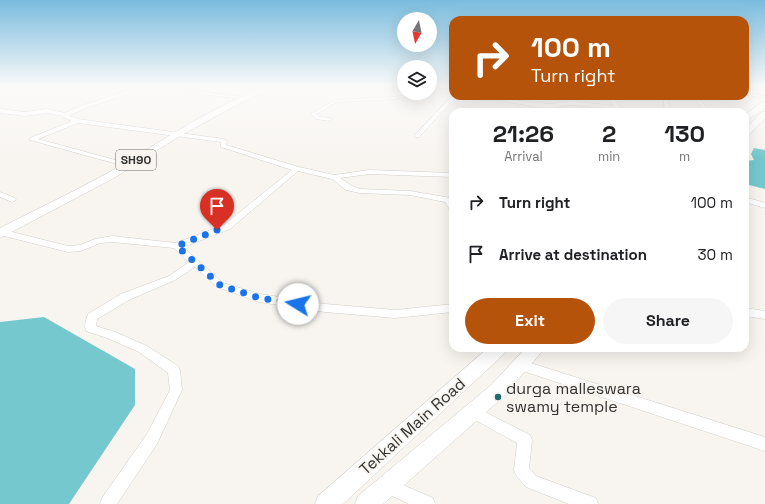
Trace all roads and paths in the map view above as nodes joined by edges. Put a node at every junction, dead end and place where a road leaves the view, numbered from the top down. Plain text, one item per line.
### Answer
1 (0, 111) edge
2 (74, 111) edge
3 (221, 111) edge
4 (319, 111) edge
5 (441, 111) edge
6 (66, 114) junction
7 (765, 114) edge
8 (329, 119) dead end
9 (77, 121) junction
10 (749, 130) edge
11 (175, 135) junction
12 (417, 136) dead end
13 (128, 165) junction
14 (297, 169) junction
15 (449, 175) edge
16 (334, 177) junction
17 (0, 194) edge
18 (12, 200) dead end
19 (749, 200) edge
20 (449, 202) edge
21 (765, 206) edge
22 (0, 233) edge
23 (177, 246) junction
24 (195, 263) junction
25 (449, 308) edge
26 (749, 313) edge
27 (765, 315) edge
28 (495, 352) edge
29 (533, 352) edge
30 (521, 365) junction
31 (473, 412) junction
32 (765, 444) edge
33 (387, 486) junction
34 (108, 504) edge
35 (326, 504) edge
36 (366, 504) edge
37 (427, 504) edge
38 (590, 504) edge

1 - 6 street
2 - 6 street
3 - 11 main road, SH90
4 - 8 street
5 - 12 street
6 - 9 street
7 - 10 main road
9 - 11 street
9 - 13 street
11 - 13 main road, SH90
11 - 14 street
13 - 22 main road, SH90
14 - 16 street
14 - 23 street
15 - 16 street
16 - 20 street
17 - 18 street
19 - 21 street
22 - 23 street
23 - 24 street
24 - 25 street
24 - 34 street
26 - 27 street
28 - 35 main road, Tekkali Main Road
29 - 30 main road, Tekkali Main Road
30 - 31 main road, Tekkali Main Road
30 - 32 street
31 - 33 main road, Tekkali Main Road
31 - 38 street
33 - 36 main road, Tekkali Main Road
33 - 37 street

